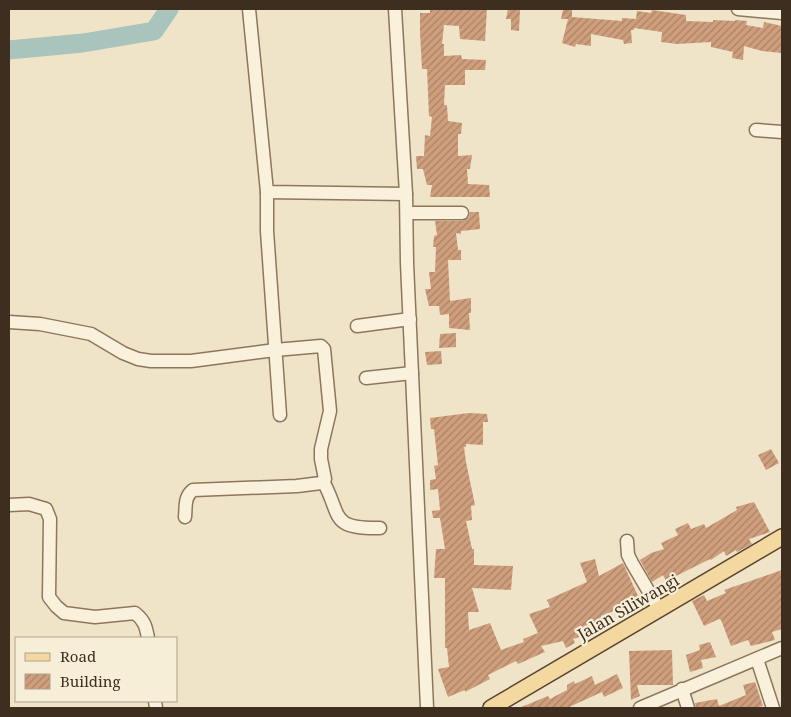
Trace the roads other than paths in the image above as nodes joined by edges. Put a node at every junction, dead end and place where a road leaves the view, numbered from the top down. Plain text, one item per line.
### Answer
1 (249, 9) edge
2 (395, 9) edge
3 (738, 9) edge
4 (782, 13) edge
5 (756, 130) dead end
6 (782, 132) edge
7 (266, 192) junction
8 (406, 194) junction
9 (407, 213) junction
10 (462, 213) dead end
11 (410, 319) junction
12 (9, 322) edge
13 (357, 326) dead end
14 (274, 350) junction
15 (412, 374) junction
16 (366, 378) dead end
17 (280, 415) dead end
18 (323, 481) junction
19 (9, 506) edge
20 (185, 517) dead end
21 (380, 528) dead end
22 (782, 537) edge
23 (627, 541) dead end
24 (659, 609) junction
25 (148, 637) edge
26 (782, 648) edge
27 (757, 658) junction
28 (682, 689) junction
29 (428, 708) edge
30 (491, 708) edge
31 (640, 708) edge
32 (688, 708) edge
33 (773, 708) edge

1 - 7 street
2 - 8 street
3 - 4 street
5 - 6 street
7 - 8 street
7 - 14 street
8 - 9 street
9 - 10 street
9 - 11 street
11 - 13 street
11 - 15 street
12 - 14 street
14 - 17 street
14 - 18 street
15 - 16 street
15 - 29 street
18 - 20 street
18 - 21 street
19 - 25 street
22 - 24 main road, Jalan Siliwangi
23 - 24 street
24 - 30 main road, Jalan Siliwangi
26 - 27 street
27 - 28 street
27 - 33 street
28 - 31 street
28 - 32 street

